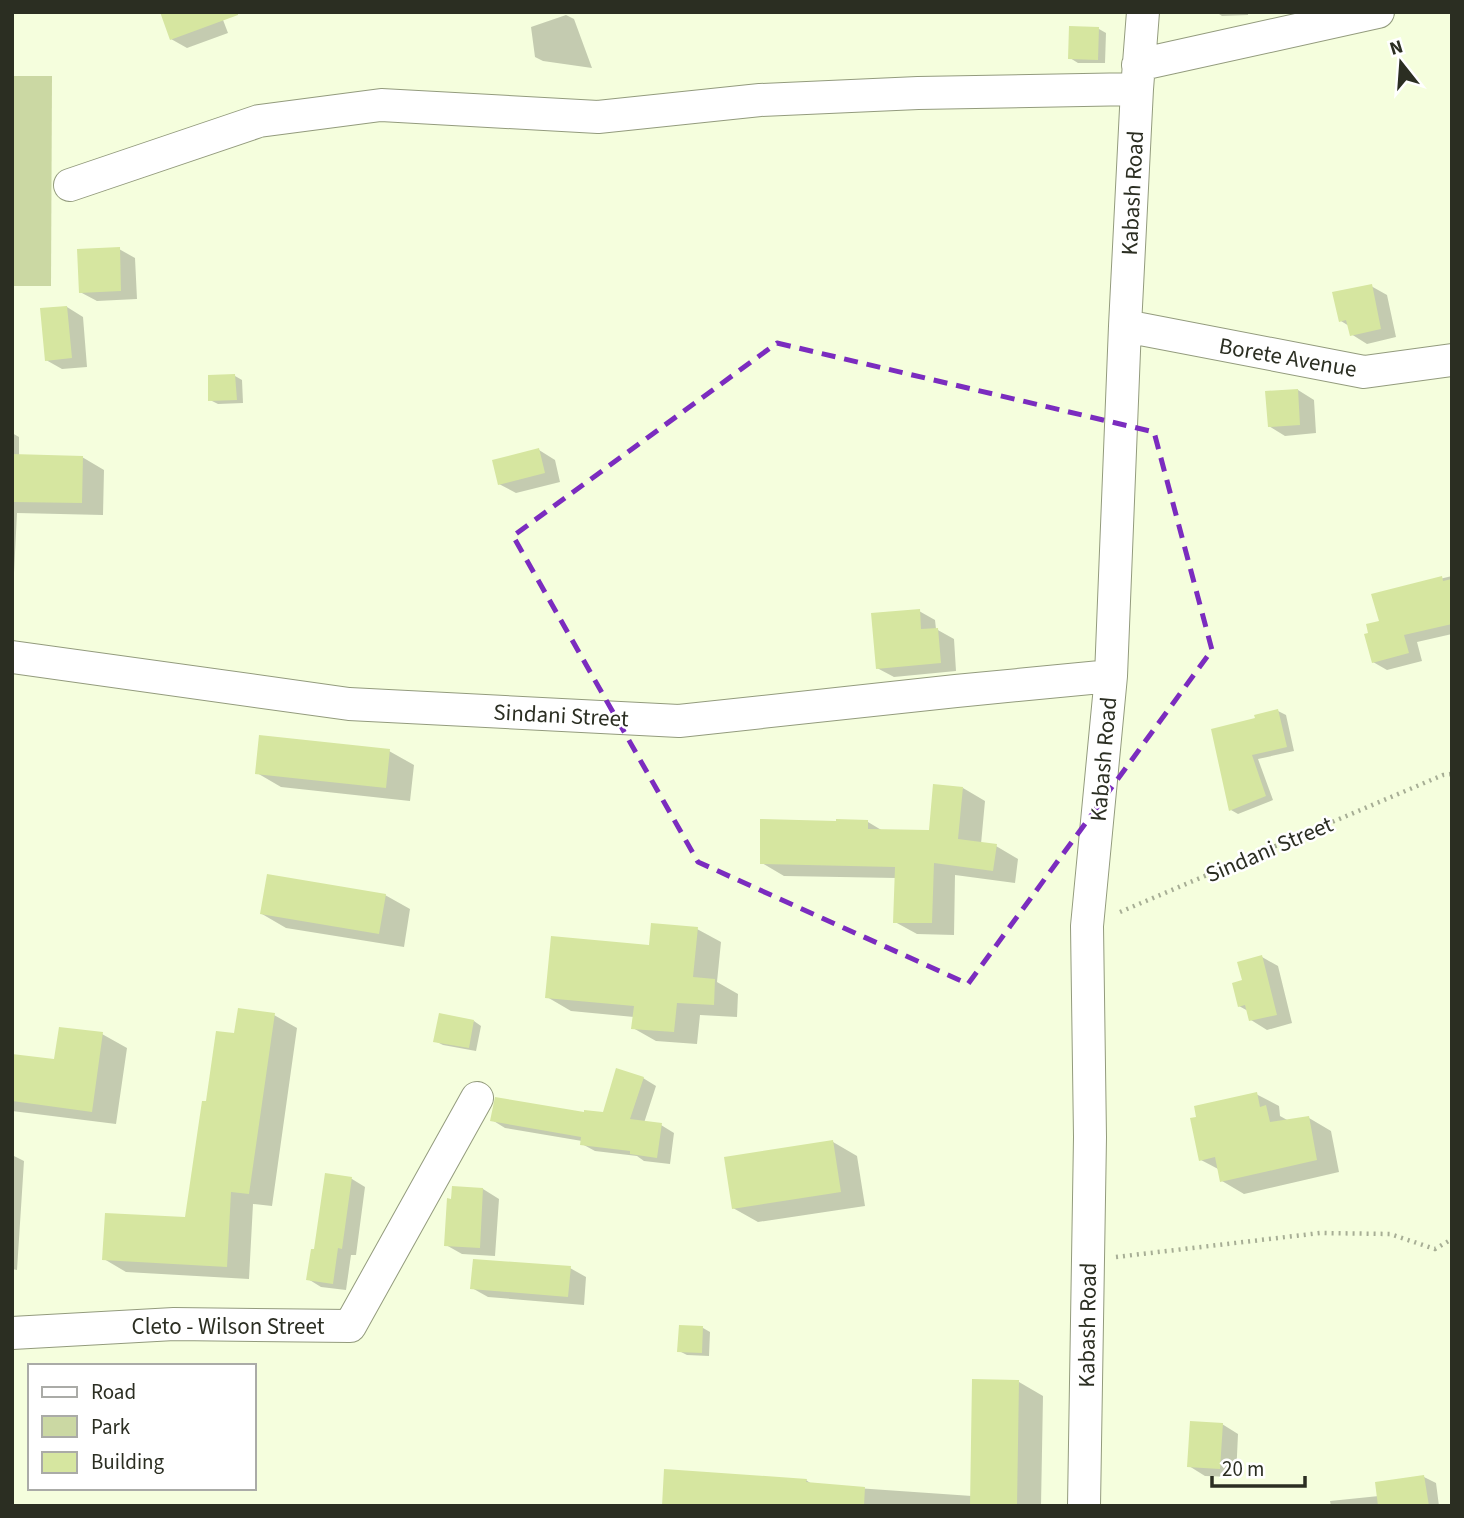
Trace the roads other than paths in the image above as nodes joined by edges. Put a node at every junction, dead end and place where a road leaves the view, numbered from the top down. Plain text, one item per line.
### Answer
1 (1143, 12) edge
2 (1378, 12) edge
3 (1138, 77) junction
4 (70, 185) dead end
5 (1125, 326) junction
6 (1452, 360) edge
7 (12, 657) edge
8 (1111, 676) junction
9 (477, 1098) dead end
10 (12, 1333) edge
11 (1084, 1506) edge

1 - 3 street, Kabash Road
2 - 3 street
3 - 4 street
3 - 5 street, Kabash Road
5 - 6 street, Borete Avenue
5 - 8 street, Kabash Road
7 - 8 street, Sindani Street
8 - 11 street, Kabash Road
9 - 10 street, Cleto - Wilson Street

